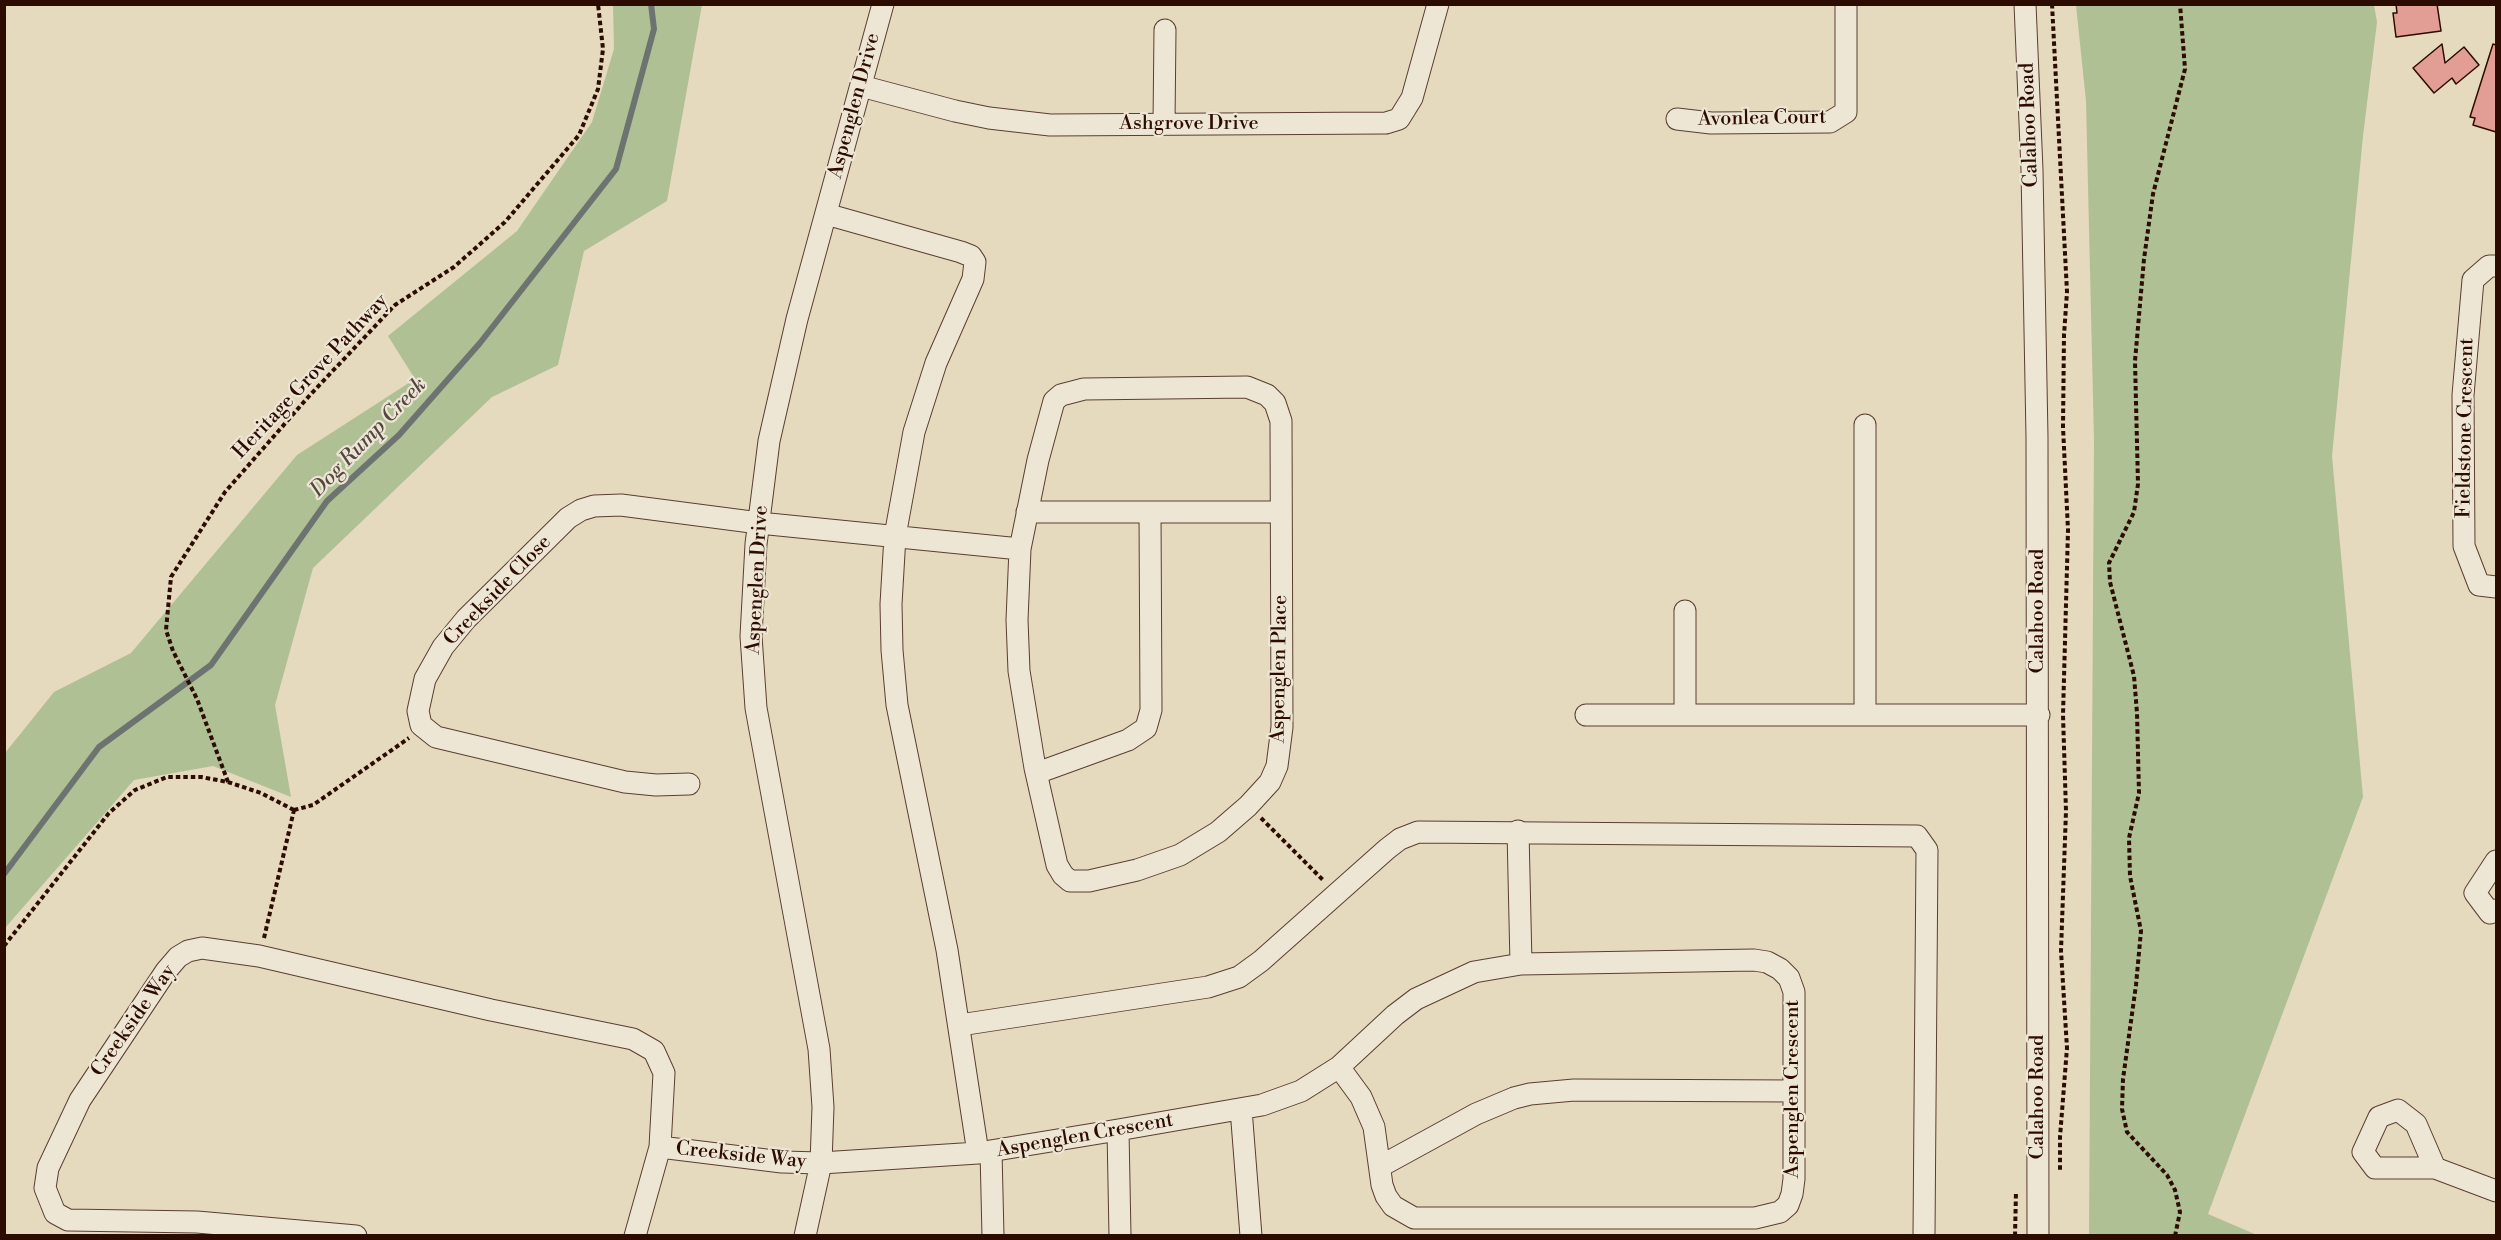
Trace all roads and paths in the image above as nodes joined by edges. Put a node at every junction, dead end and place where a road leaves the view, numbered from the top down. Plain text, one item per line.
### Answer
1 (598, 4) edge
2 (883, 4) edge
3 (1438, 4) edge
4 (1846, 4) edge
5 (2025, 4) edge
6 (2052, 4) edge
7 (2180, 4) edge
8 (1165, 30) dead end
9 (861, 86) junction
10 (1677, 119) dead end
11 (1164, 123) junction
12 (826, 214) junction
13 (2496, 266) edge
14 (1866, 425) dead end
15 (1027, 512) junction
16 (1150, 512) junction
17 (1281, 512) junction
18 (759, 523) junction
19 (895, 536) junction
20 (1020, 549) junction
21 (2496, 587) edge
22 (1685, 611) dead end
23 (1586, 715) dead end
24 (1685, 715) junction
25 (1866, 715) junction
26 (2039, 715) junction
27 (421, 725) junction
28 (1036, 773) junction
29 (228, 782) junction
30 (689, 784) dead end
31 (294, 810) junction
32 (1260, 818) dead end
33 (1518, 831) junction
34 (2496, 861) edge
35 (1336, 894) junction
36 (2496, 910) edge
37 (4, 946) edge
38 (259, 956) junction
39 (1521, 964) junction
40 (960, 1025) junction
41 (1339, 1067) junction
42 (1794, 1091) junction
43 (1242, 1109) junction
44 (1118, 1130) junction
45 (660, 1148) junction
46 (985, 1152) junction
47 (821, 1163) junction
48 (1381, 1166) junction
49 (2435, 1168) dead end
50 (2060, 1181) dead end
51 (2496, 1191) edge
52 (1699, 1227) edge
53 (2037, 1229) edge
54 (356, 1236) edge
55 (635, 1236) edge
56 (805, 1236) edge
57 (993, 1236) edge
58 (1120, 1236) edge
59 (1251, 1236) edge
60 (1924, 1236) edge
61 (2175, 1236) edge

1 - 29 path, Heritage Grove Pathway
2 - 9 street, Aspenglen Drive
3 - 11 street, Ashgrove Drive
4 - 10 street, Avonlea Court
5 - 26 street, Calahoo Road
6 - 50 path
7 - 61 path
8 - 11 street
9 - 11 street, Ashgrove Drive
9 - 12 street, Aspenglen Drive
12 - 18 street, Aspenglen Drive
12 - 19 street
13 - 21 street, Fieldstone Crescent
14 - 25 street
15 - 16 street
15 - 17 street, Aspenglen Place
15 - 20 street, Aspenglen Place
16 - 17 street
16 - 28 street
17 - 28 street, Aspenglen Place
18 - 19 street
18 - 27 street, Creekside Close
18 - 47 street, Aspenglen Drive
19 - 20 street
19 - 40 street
20 - 28 street, Aspenglen Place
22 - 24 street
23 - 24 street
24 - 25 street
25 - 26 street
26 - 53 street, Calahoo Road
27 - 30 street
27 - 31 path
29 - 31 path
29 - 37 path
31 - 38 path
32 - 35 path
33 - 35 street
33 - 39 street
33 - 60 street
34 - 36 street
35 - 40 street
38 - 45 street, Creekside Way
38 - 54 street, Creekside Way
39 - 41 street, Aspenglen Crescent
39 - 42 street, Aspenglen Crescent
40 - 46 street
41 - 43 street, Aspenglen Crescent
41 - 48 street, Aspenglen Crescent
42 - 48 street
42 - 52 street, Aspenglen Crescent
43 - 44 street, Aspenglen Crescent
43 - 59 street
44 - 46 street, Aspenglen Crescent
44 - 58 street
45 - 47 street, Creekside Way
45 - 55 street, Creekside Way
46 - 47 street, Aspenglen Crescent
46 - 57 street
47 - 56 street, Aspenglen Drive
48 - 52 street, Aspenglen Crescent
49 - 51 street

